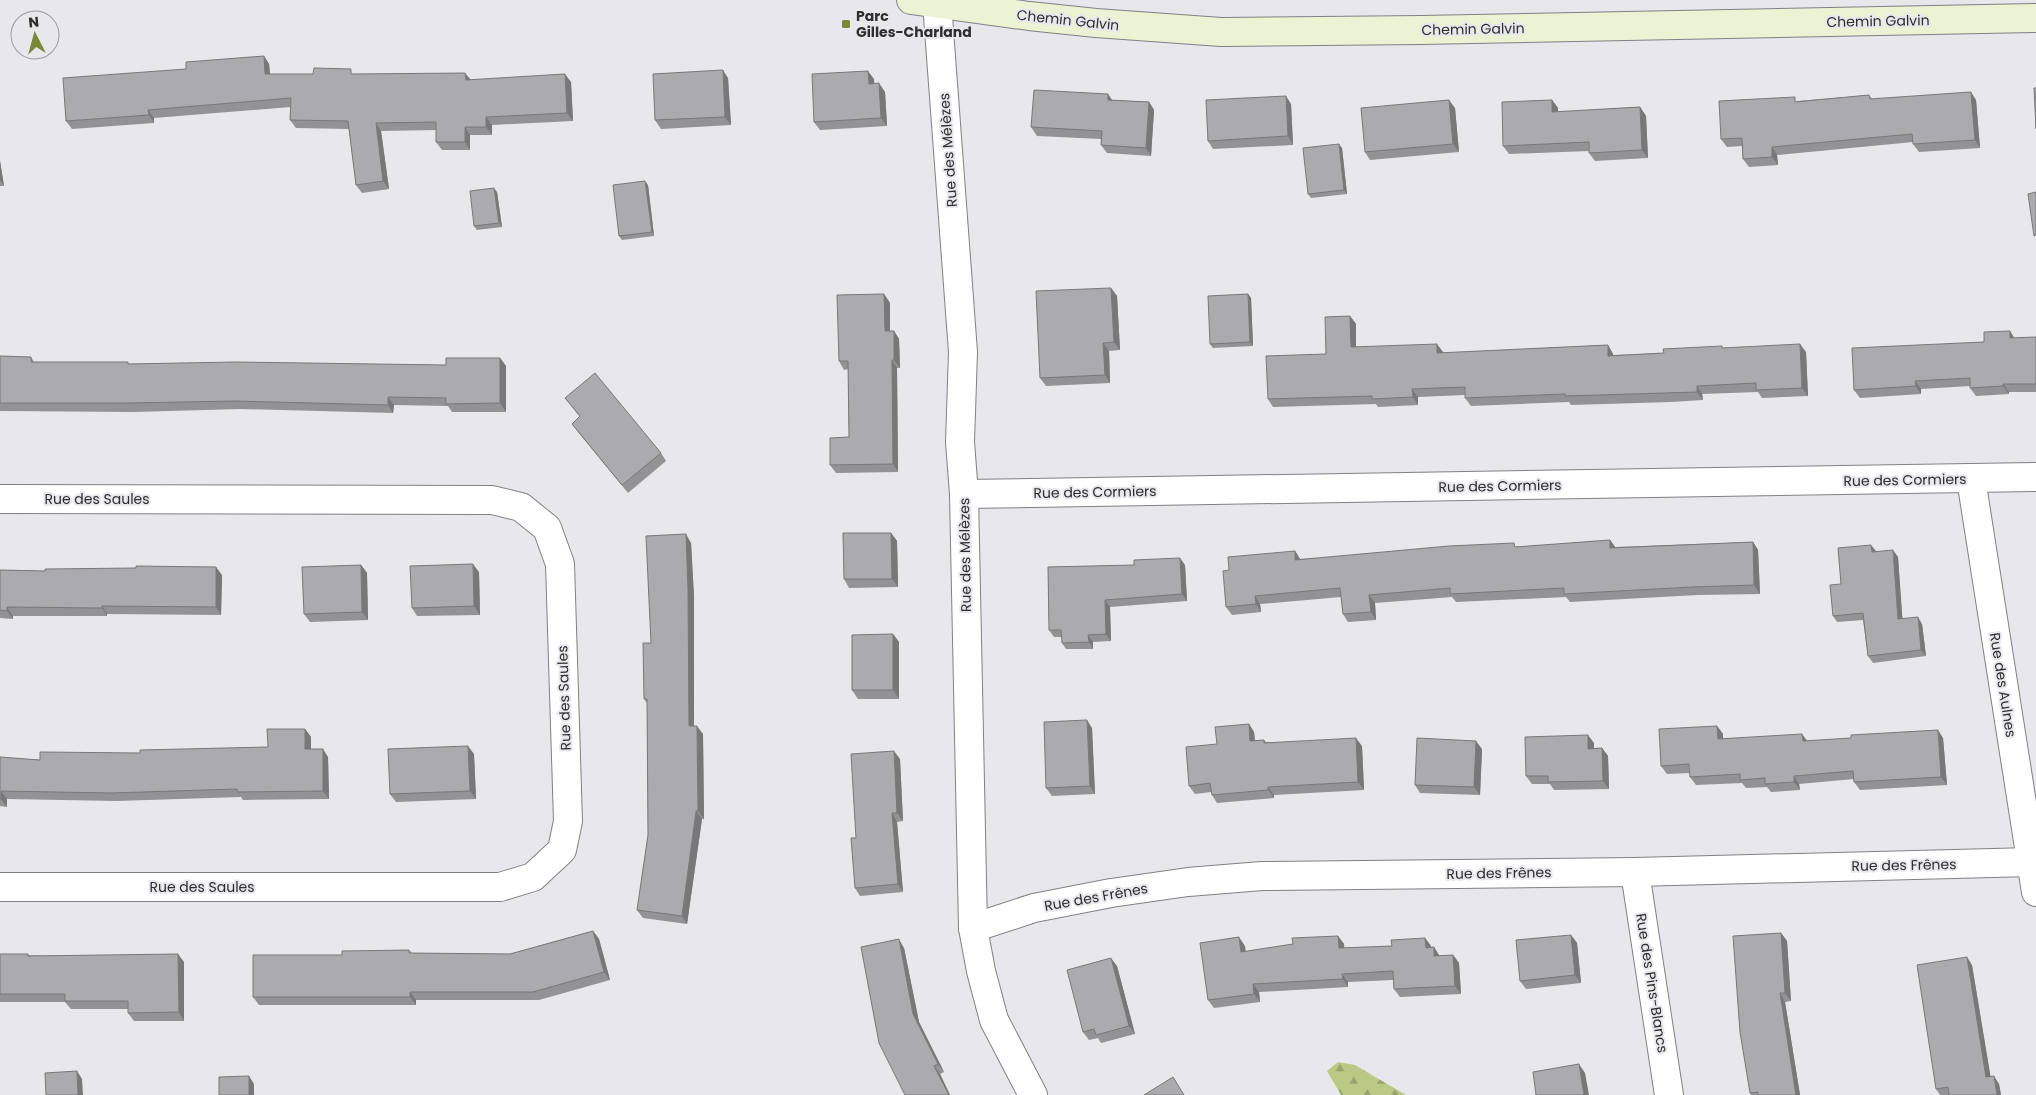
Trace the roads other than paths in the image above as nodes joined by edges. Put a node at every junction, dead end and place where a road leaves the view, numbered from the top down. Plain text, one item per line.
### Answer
1 (924, 2) edge
2 (2036, 18) edge
3 (2036, 477) edge
4 (1970, 479) junction
5 (964, 494) junction
6 (0, 499) edge
7 (2032, 862) junction
8 (1635, 872) junction
9 (0, 887) edge
10 (2036, 892) edge
11 (973, 928) junction
12 (1033, 1095) edge
13 (1669, 1095) edge

1 - 2 street, Chemin Galvin
1 - 5 street, Rue des Mélèzes
3 - 4 street, Rue des Cormiers
4 - 5 street, Rue des Cormiers
4 - 7 street, Rue des Aulnes
5 - 11 street, Rue des Mélèzes
6 - 9 street, Rue des Saules
7 - 8 street, Rue des Frênes
7 - 10 street, Rue des Aulnes
8 - 11 street, Rue des Frênes
8 - 13 street, Rue des Pins-Blancs
11 - 12 street, Rue des Mélèzes

